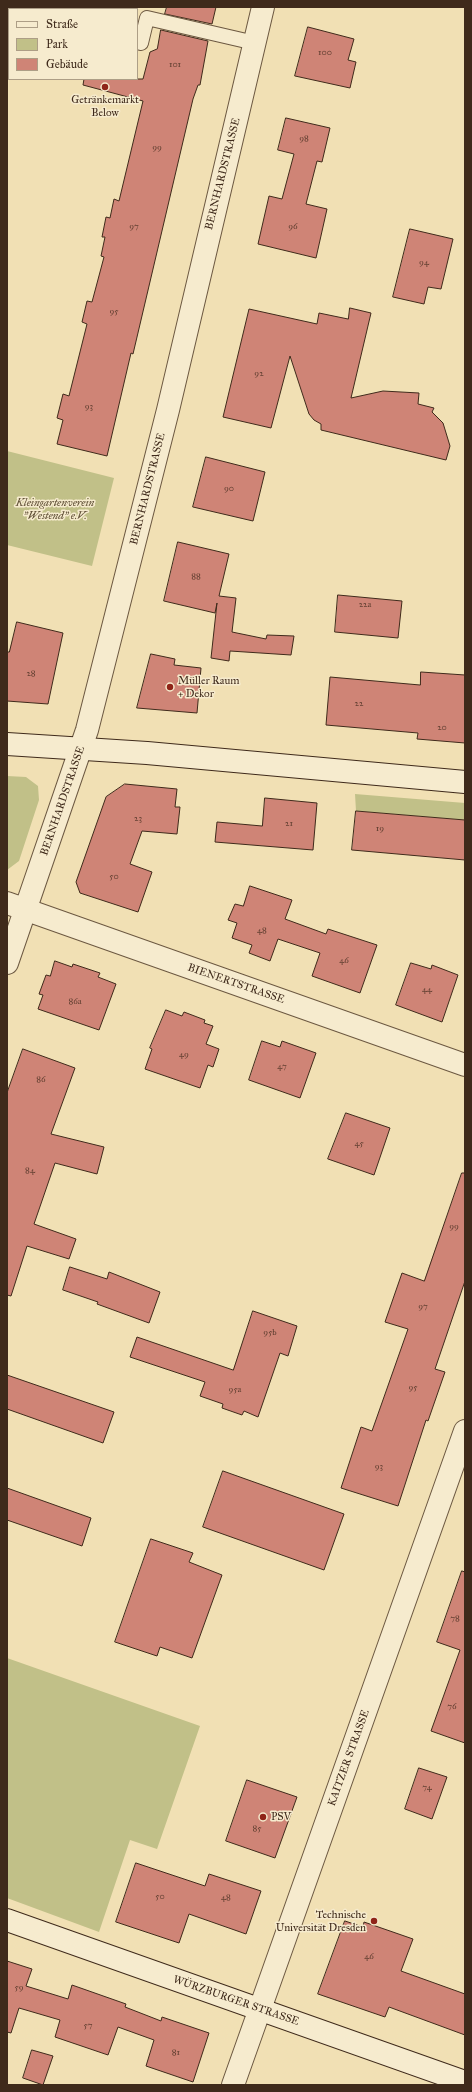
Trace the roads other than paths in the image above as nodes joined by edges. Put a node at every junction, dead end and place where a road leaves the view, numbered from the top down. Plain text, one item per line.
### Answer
1 (263, 7) edge
2 (138, 42) edge
3 (255, 43) junction
4 (7, 744) edge
5 (81, 749) junction
6 (465, 782) edge
7 (16, 906) edge
8 (7, 963) edge
9 (465, 1065) edge
10 (465, 1431) edge
11 (7, 1920) edge
12 (260, 2009) junction
13 (465, 2082) edge
14 (233, 2085) edge

1 - 3 street, BERNHARDSTRASSE
2 - 3 lane
3 - 5 street, BERNHARDSTRASSE
4 - 5 street
5 - 6 street
5 - 7 street, BERNHARDSTRASSE
7 - 8 street, BERNHARDSTRASSE
7 - 9 street, BIENERTSTRASSE
10 - 12 street, KAITZER STRASSE
11 - 12 street, WÜRZBURGER STRASSE
12 - 13 street, WÜRZBURGER STRASSE
12 - 14 street, KAITZER STRASSE

